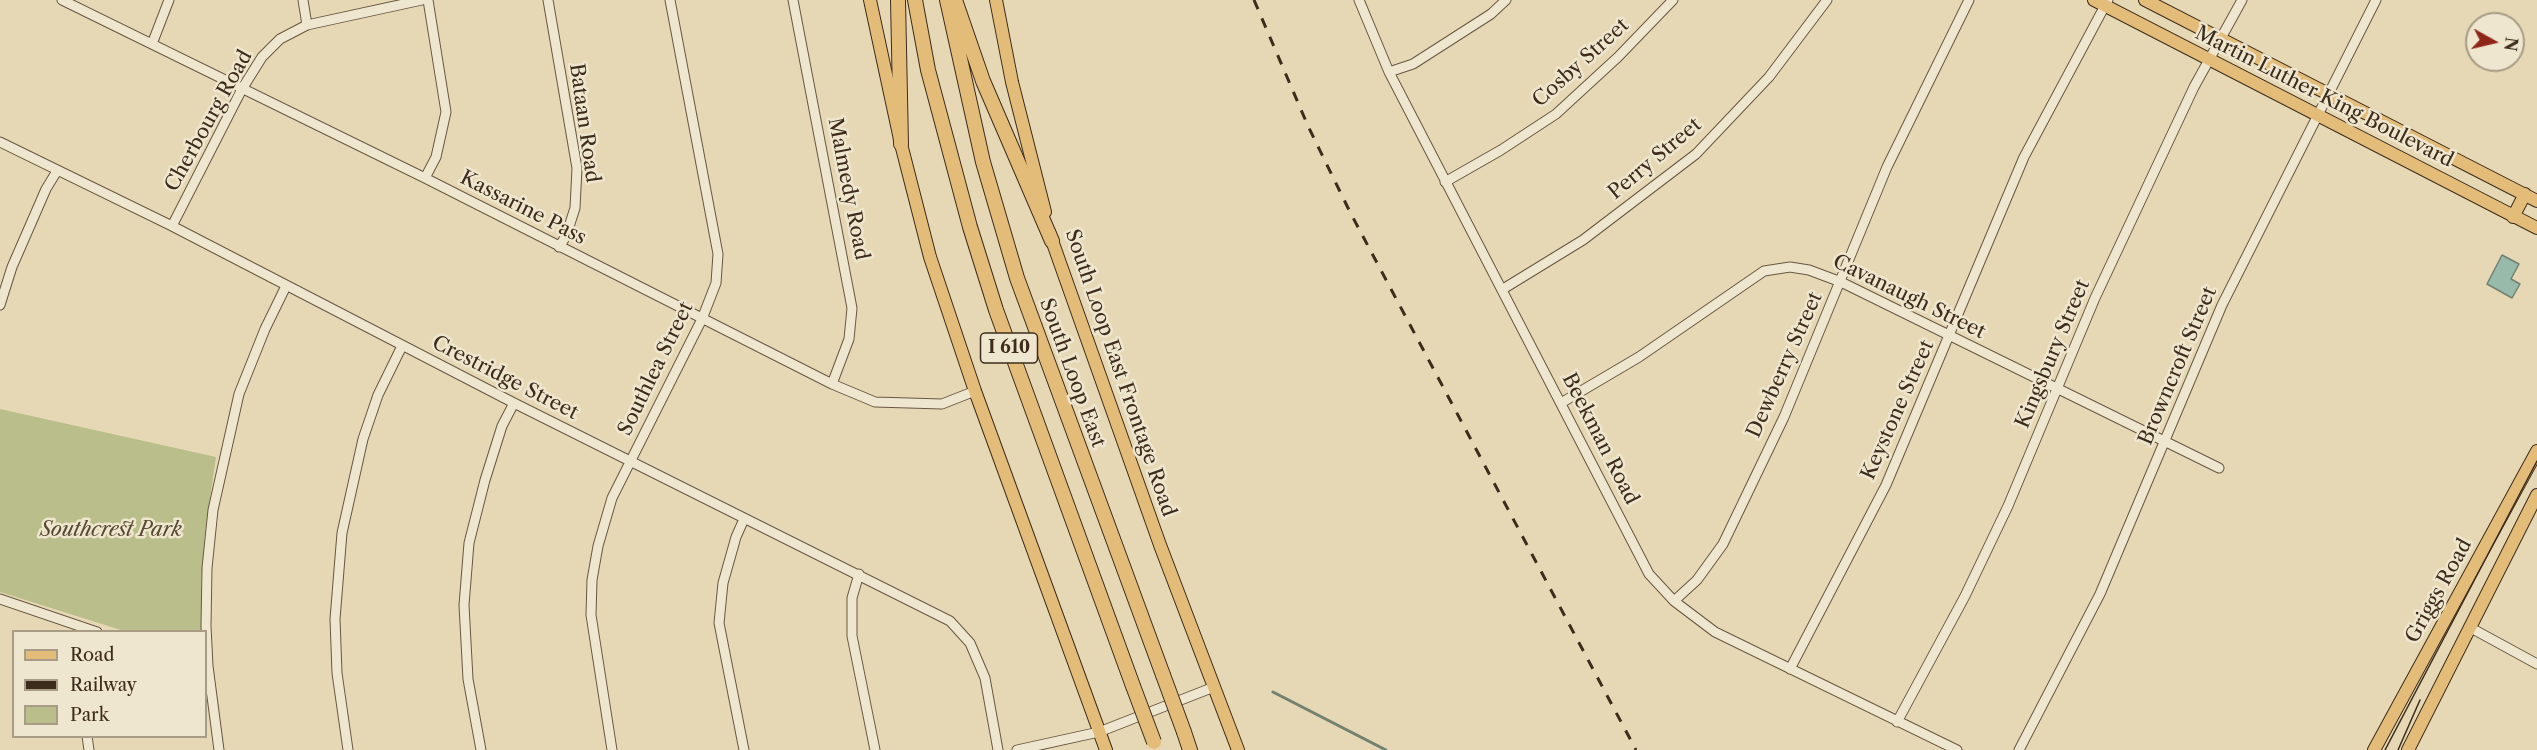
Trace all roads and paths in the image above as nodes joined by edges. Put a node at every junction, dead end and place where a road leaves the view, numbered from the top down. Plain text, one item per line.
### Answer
1 (62, 0) edge
2 (169, 0) edge
3 (303, 0) edge
4 (422, 0) edge
5 (428, 0) edge
6 (548, 0) edge
7 (670, 0) edge
8 (793, 0) edge
9 (870, 0) edge
10 (898, 0) edge
11 (915, 0) edge
12 (947, 0) edge
13 (955, 0) edge
14 (996, 0) edge
15 (1359, 0) edge
16 (1506, 0) edge
17 (1673, 0) edge
18 (1827, 0) edge
19 (1969, 0) edge
20 (2145, 0) edge
21 (2242, 0) edge
22 (2376, 0) edge
23 (2102, 2) edge
24 (307, 25) junction
25 (2222, 39) junction
26 (152, 44) junction
27 (2210, 60) junction
28 (1389, 72) junction
29 (242, 89) junction
30 (2328, 94) junction
31 (2318, 115) junction
32 (0, 142) edge
33 (901, 144) junction
34 (2435, 150) junction
35 (57, 171) junction
36 (2426, 171) junction
37 (424, 178) junction
38 (1445, 182) junction
39 (2525, 194) junction
40 (2537, 201) edge
41 (2512, 216) junction
42 (172, 226) junction
43 (2537, 228) edge
44 (1052, 242) junction
45 (559, 247) junction
46 (1841, 282) junction
47 (286, 286) junction
48 (1503, 289) junction
49 (0, 304) edge
50 (702, 319) junction
51 (1950, 336) junction
52 (402, 346) junction
53 (832, 384) junction
54 (2058, 390) junction
55 (975, 391) junction
56 (514, 403) junction
57 (1561, 403) junction
58 (2165, 441) junction
59 (2537, 451) edge
60 (630, 461) junction
61 (2219, 468) dead end
62 (2537, 495) edge
63 (744, 519) junction
64 (859, 574) junction
65 (0, 599) edge
66 (1674, 601) junction
67 (78, 628) edge
68 (2471, 628) junction
69 (2537, 664) edge
70 (207, 665) edge
71 (1790, 669) junction
72 (1214, 687) junction
73 (1897, 722) junction
74 (1099, 732) junction
75 (1156, 746) edge
76 (219, 750) edge
77 (348, 750) edge
78 (481, 750) edge
79 (612, 750) edge
80 (744, 750) edge
81 (875, 750) edge
82 (998, 750) edge
83 (1017, 750) edge
84 (1106, 750) edge
85 (1190, 750) edge
86 (1238, 750) edge
87 (1958, 750) edge
88 (2019, 750) edge
89 (2374, 750) edge
90 (2408, 750) edge

1 - 26 street, Kassarine Pass
2 - 26 street
3 - 24 street
4 - 24 street, Cherbourg Road
5 - 37 street
6 - 45 street, Bataan Road
7 - 50 street, Southlea Street
8 - 53 street, Malmedy Road
9 - 33 main road
10 - 33 highway
11 - 75 highway, I 610, bridge
12 - 85 highway, South Loop East / I 610, bridge
13 - 44 highway
14 - 44 main road, South Loop East Frontage Road
15 - 28 street, Beekman Road
16 - 28 street
17 - 38 street, Cosby Street
18 - 48 street, Perry Street
19 - 46 street, Dewberry Street
20 - 25 main road, Martin Luther King Boulevard
21 - 25 street, Kingsbury Street
22 - 30 street, Browncroft Street
23 - 27 main road, Martin Luther King Boulevard
23 - 51 street, Keystone Street
24 - 29 street, Cherbourg Road
25 - 27 street, Kingsbury Street
25 - 30 main road, Martin Luther King Boulevard
26 - 29 street, Kassarine Pass
27 - 31 main road, Martin Luther King Boulevard
27 - 54 street, Kingsbury Street
28 - 38 street, Beekman Road
29 - 37 street, Kassarine Pass
29 - 42 street, Cherbourg Road
30 - 31 street, Browncroft Street
30 - 34 main road, Martin Luther King Boulevard
31 - 36 main road, Martin Luther King Boulevard
31 - 58 street, Browncroft Street
32 - 35 street, Crestridge Street
33 - 55 main road
34 - 36 main road
34 - 39 main road, Martin Luther King Boulevard
35 - 42 street, Crestridge Street
35 - 49 street
36 - 41 main road, Martin Luther King Boulevard
37 - 45 street, Kassarine Pass
38 - 48 street, Beekman Road
39 - 40 main road, Martin Luther King Boulevard
39 - 41 main road
41 - 43 main road, Martin Luther King Boulevard
42 - 47 street, Crestridge Street
44 - 72 main road, South Loop East Frontage Road
45 - 50 street, Kassarine Pass
46 - 51 street, Cavanaugh Street
46 - 57 street, Cavanaugh Street
46 - 66 street, Dewberry Street
47 - 52 street, Crestridge Street
47 - 70 street
48 - 57 street, Beekman Road
50 - 53 street, Kassarine Pass
50 - 60 street, Southlea Street
51 - 54 street, Cavanaugh Street
51 - 71 street, Keystone Street
52 - 56 street, Crestridge Street
52 - 77 street
53 - 55 street, Kassarine Pass
54 - 58 street, Cavanaugh Street
54 - 73 street, Kingsbury Street
55 - 74 main road
56 - 60 street, Crestridge Street
56 - 78 street
57 - 66 street, Beekman Road
58 - 61 street, Cavanaugh Street
58 - 88 street, Browncroft Street
59 - 89 main road, Griggs Road
60 - 63 street, Crestridge Street
60 - 79 street, Southlea Street
62 - 68 main road
63 - 64 street, Crestridge Street
63 - 80 street
64 - 81 street
64 - 82 street, Crestridge Street
65 - 67 street
66 - 71 street, Beekman Road
68 - 69 street
68 - 90 main road
70 - 76 street
71 - 73 street, Beekman Road
72 - 74 street
72 - 86 main road, South Loop East Frontage Road
73 - 87 street, Beekman Road
74 - 83 street
74 - 84 main road

